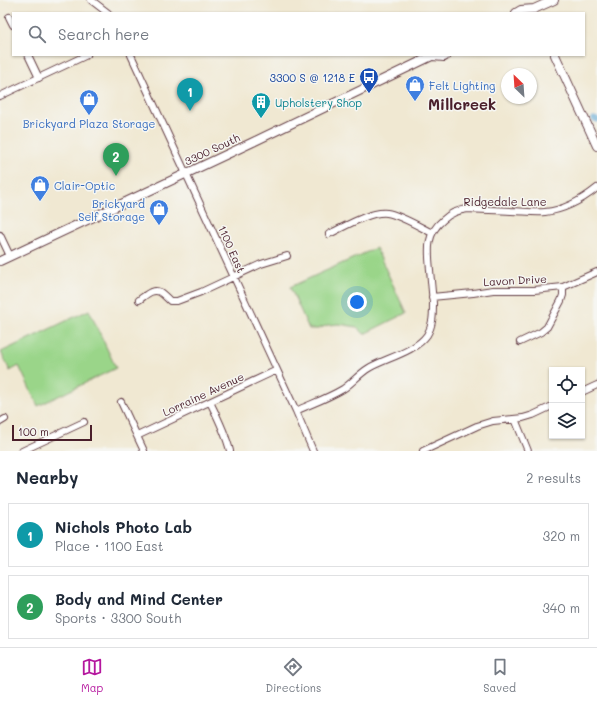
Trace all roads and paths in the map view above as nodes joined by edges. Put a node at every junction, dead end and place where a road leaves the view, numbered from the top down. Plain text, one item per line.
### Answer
1 (91, 0) edge
2 (554, 0) edge
3 (532, 9) edge
4 (107, 12) edge
5 (518, 12) edge
6 (9, 17) dead end
7 (12, 23) edge
8 (28, 56) edge
9 (85, 56) edge
10 (131, 56) edge
11 (434, 56) edge
12 (446, 56) edge
13 (555, 56) edge
14 (39, 78) junction
15 (0, 96) edge
16 (597, 146) edge
17 (186, 173) junction
18 (597, 188) edge
19 (432, 233) junction
20 (329, 234) dead end
21 (0, 235) edge
22 (10, 256) junction
23 (287, 256) dead end
24 (0, 261) edge
25 (597, 272) edge
26 (234, 277) junction
27 (563, 287) junction
28 (432, 297) junction
29 (139, 300) dead end
30 (520, 342) dead end
31 (277, 370) junction
32 (597, 385) edge
33 (585, 391) edge
34 (121, 402) dead end
35 (210, 402) junction
36 (549, 407) edge
37 (296, 411) junction
38 (515, 419) junction
39 (84, 422) dead end
40 (137, 436) junction
41 (22, 451) edge
42 (144, 451) edge
43 (230, 451) edge
44 (313, 451) edge
45 (423, 451) edge
46 (528, 451) edge

1 - 4 street
2 - 3 main road
3 - 5 main road
6 - 7 street
8 - 14 street
9 - 14 street
10 - 17 street, 1100 East
11 - 12 main road, 3300 South
11 - 17 main road, 3300 South
13 - 16 main road
14 - 15 street
17 - 22 main road, 3300 South
17 - 26 street, 1100 East
18 - 19 street, Ridgedale Lane
19 - 20 street
19 - 28 street
21 - 22 street
22 - 24 main road, 3300 South
23 - 26 street
25 - 27 street, Lavon Drive
26 - 29 street
26 - 31 street, 1100 East
27 - 28 street, Lavon Drive
27 - 30 street
28 - 37 street
31 - 35 street, Lorraine Avenue
31 - 37 street, 1100 East
32 - 33 street
34 - 40 street
35 - 40 street, Lorraine Avenue
35 - 43 street
36 - 38 street
37 - 44 street, 1100 East
38 - 45 street
38 - 46 street
39 - 41 street
40 - 42 street

